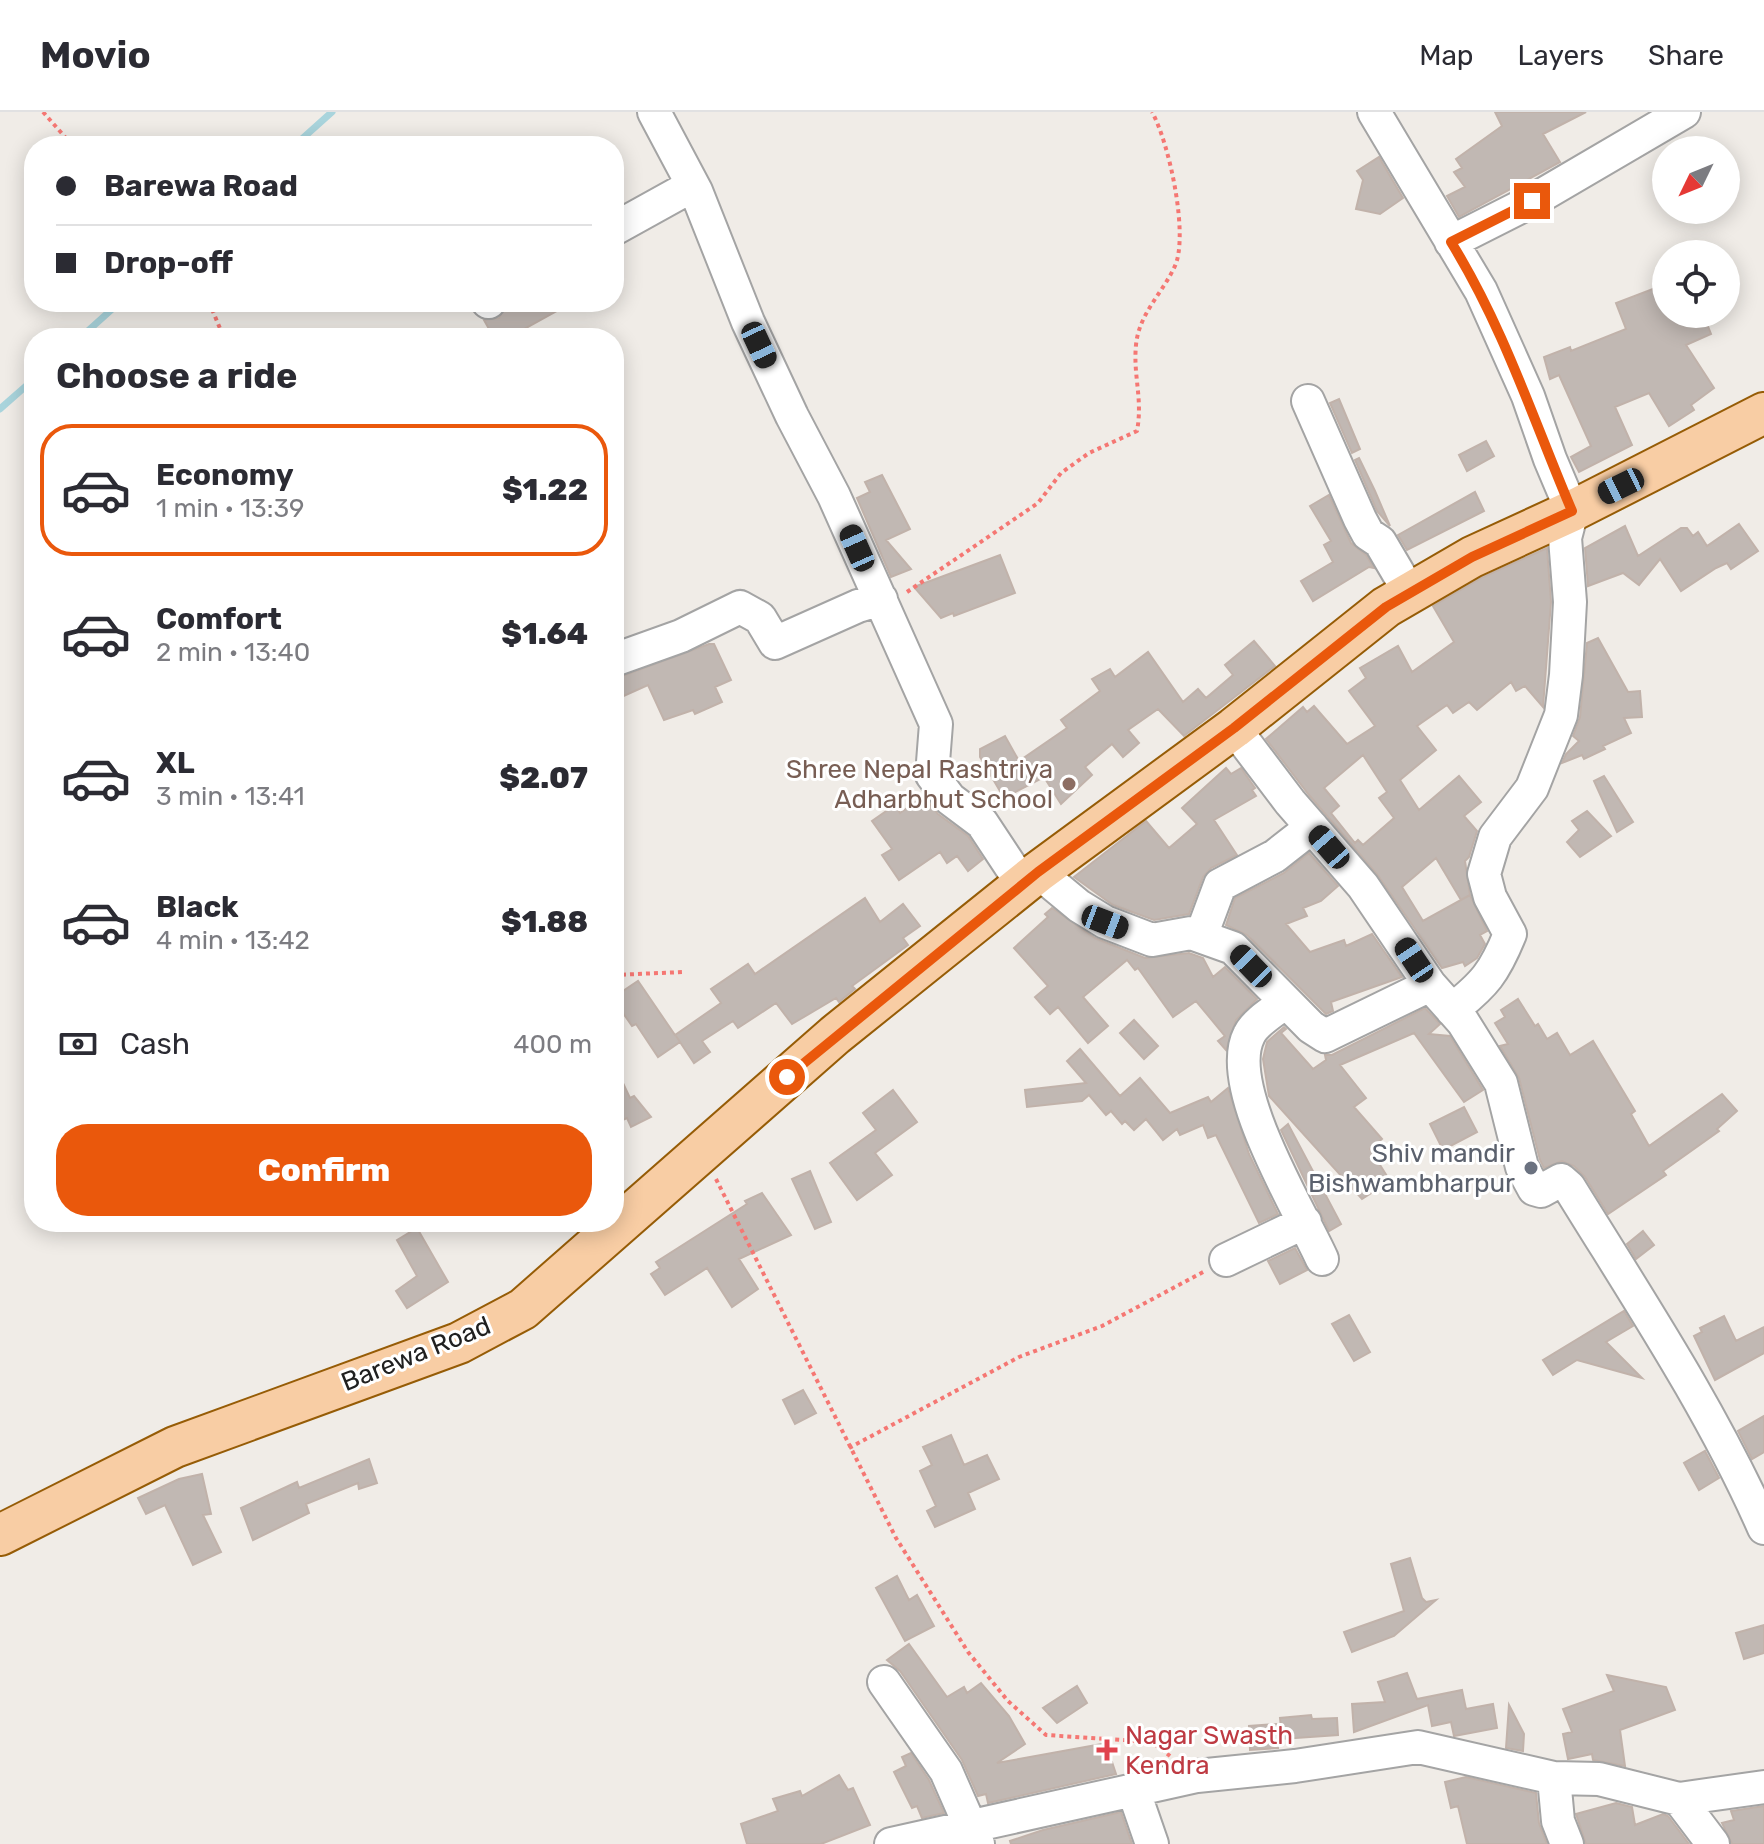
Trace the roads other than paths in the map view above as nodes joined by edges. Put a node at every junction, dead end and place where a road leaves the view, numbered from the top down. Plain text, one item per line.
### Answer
1 (654, 112) edge
2 (1374, 112) edge
3 (1684, 112) edge
4 (696, 191) junction
5 (624, 223) edge
6 (1451, 242) junction
7 (1308, 401) dead end
8 (1764, 413) edge
9 (1572, 511) junction
10 (1410, 593) junction
11 (881, 599) junction
12 (624, 656) edge
13 (1234, 728) junction
14 (1312, 827) junction
15 (1031, 878) junction
16 (1201, 936) junction
17 (1430, 985) junction
18 (1286, 1002) junction
19 (1452, 1010) junction
20 (624, 1222) edge
21 (1305, 1222) junction
22 (612, 1232) edge
23 (1322, 1259) dead end
24 (1226, 1260) road end
25 (1764, 1528) edge
26 (0, 1535) edge
27 (884, 1682) dead end
28 (1554, 1778) junction
29 (1764, 1787) edge
30 (1134, 1792) junction
31 (1679, 1799) junction
32 (973, 1835) edge
33 (891, 1844) edge
34 (1152, 1844) edge
35 (1567, 1844) edge
36 (1713, 1844) edge

1 - 4 street
2 - 6 street
3 - 6 street
4 - 5 street
4 - 11 street
6 - 9 street
7 - 10 street
8 - 9 main road, Barewa Road
9 - 10 main road, Barewa Road
9 - 19 street
10 - 13 main road, Barewa Road
11 - 12 street
11 - 15 street
13 - 14 street
13 - 15 main road, Barewa Road
14 - 16 street
14 - 17 street
15 - 16 street
15 - 20 main road, Barewa Road
16 - 18 street
17 - 18 street
17 - 19 street
18 - 21 street
19 - 25 street
21 - 23 street
21 - 24 street
22 - 26 main road, Barewa Road
27 - 32 street
28 - 30 street
28 - 31 street
28 - 35 street
29 - 31 street
30 - 32 street
30 - 34 street
31 - 36 street
32 - 33 street

